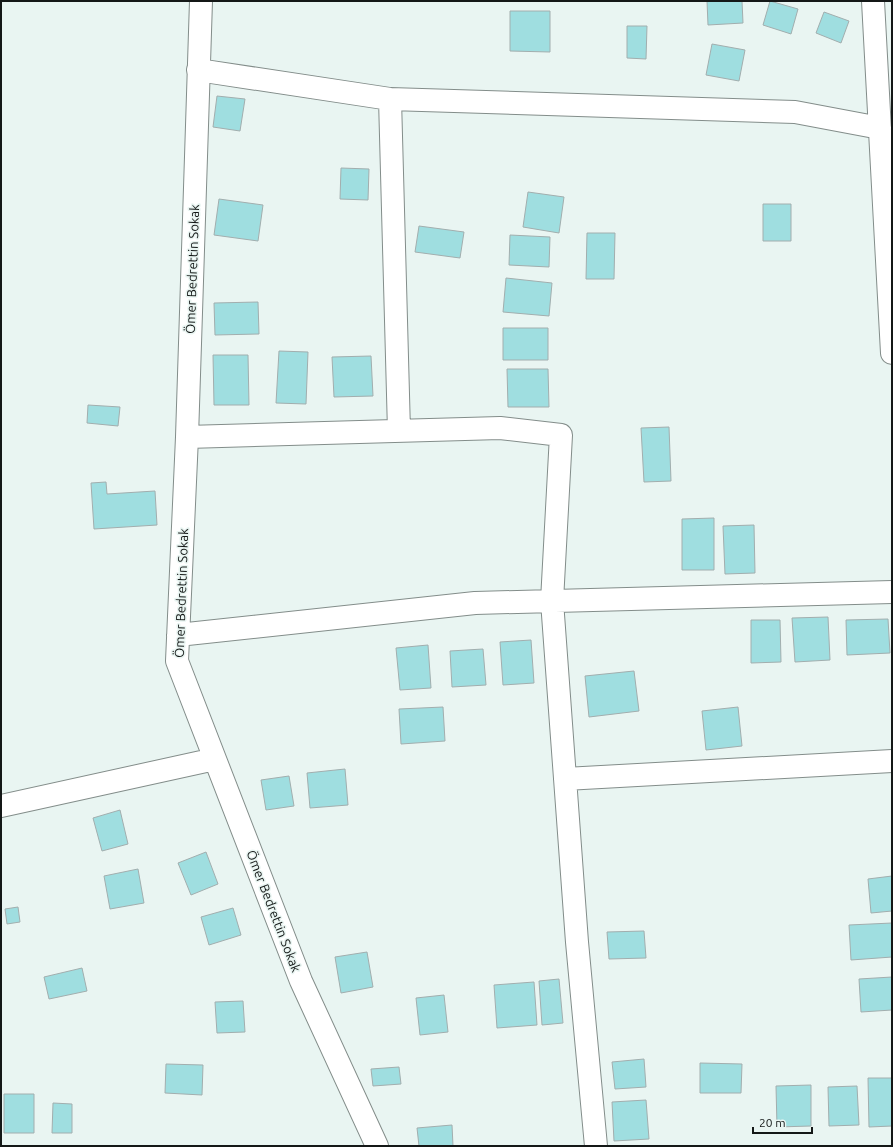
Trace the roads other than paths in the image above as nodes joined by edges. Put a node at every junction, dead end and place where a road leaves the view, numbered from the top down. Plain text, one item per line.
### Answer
1 (201, 1) edge
2 (873, 1) edge
3 (198, 70) junction
4 (390, 99) junction
5 (880, 128) junction
6 (892, 353) edge
7 (399, 431) junction
8 (187, 437) junction
9 (892, 592) edge
10 (552, 601) junction
11 (178, 635) junction
12 (215, 759) junction
13 (892, 761) edge
14 (565, 779) junction
15 (1, 806) edge
16 (377, 1146) edge
17 (596, 1146) edge

1 - 3 street, Ömer Bedrettin Sokak
2 - 5 street
3 - 4 street
3 - 8 street, Ömer Bedrettin Sokak
4 - 5 street
4 - 7 street
5 - 6 street
7 - 8 street
7 - 10 street
8 - 11 street, Ömer Bedrettin Sokak
9 - 10 street
10 - 11 street
10 - 14 street
11 - 12 street, Ömer Bedrettin Sokak
12 - 15 street
12 - 16 street, Ömer Bedrettin Sokak
13 - 14 street
14 - 17 street

